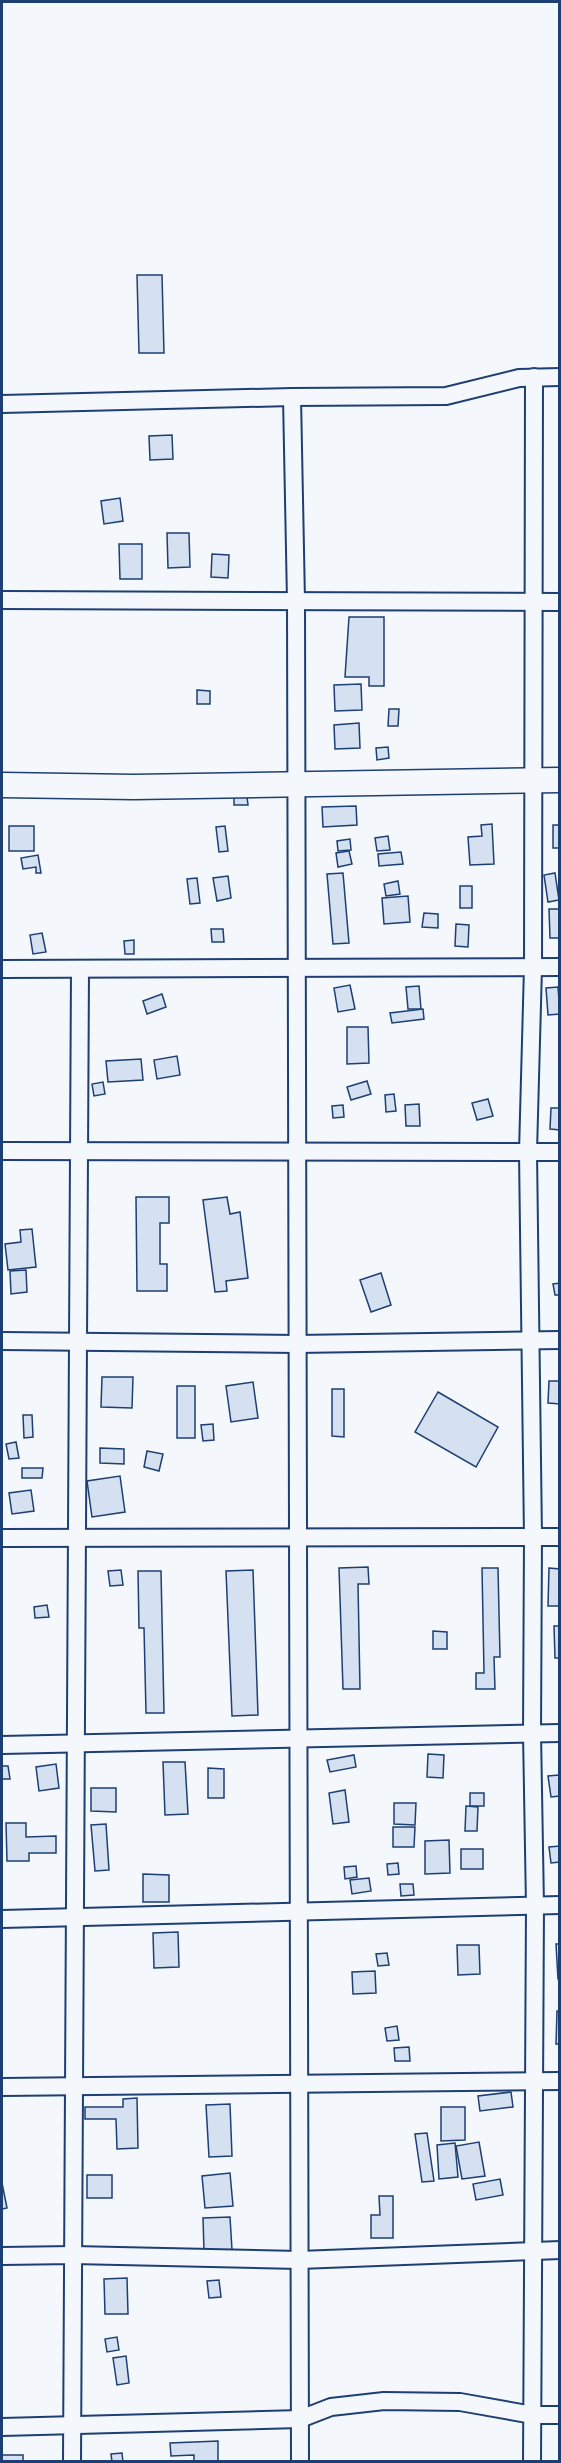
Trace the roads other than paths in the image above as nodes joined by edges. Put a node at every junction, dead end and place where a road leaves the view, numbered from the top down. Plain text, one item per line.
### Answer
1 (534, 377) junction
2 (560, 377) edge
3 (292, 397) junction
4 (2, 404) edge
5 (2, 600) edge
6 (296, 601) junction
7 (534, 602) junction
8 (560, 602) edge
9 (533, 780) junction
10 (560, 780) edge
11 (2, 785) edge
12 (296, 786) junction
13 (533, 967) junction
14 (560, 967) edge
15 (296, 968) junction
16 (2, 969) edge
17 (80, 969) junction
18 (2, 1151) edge
19 (79, 1152) junction
20 (528, 1152) junction
21 (560, 1152) edge
22 (297, 1153) junction
23 (530, 1340) junction
24 (560, 1340) edge
25 (2, 1341) edge
26 (78, 1342) junction
27 (297, 1344) junction
28 (533, 1537) junction
29 (560, 1537) edge
30 (2, 1538) edge
31 (77, 1538) junction
32 (298, 1538) junction
33 (532, 1733) junction
34 (560, 1733) edge
35 (298, 1739) junction
36 (76, 1743) junction
37 (2, 1745) edge
38 (560, 1905) edge
39 (535, 1906) junction
40 (299, 1912) junction
41 (75, 1917) junction
42 (2, 1919) edge
43 (535, 2081) junction
44 (560, 2081) edge
45 (299, 2084) junction
46 (74, 2086) junction
47 (2, 2087) edge
48 (534, 2250) junction
49 (560, 2250) edge
50 (73, 2255) junction
51 (2, 2256) edge
52 (299, 2260) junction
53 (532, 2415) junction
54 (560, 2415) edge
55 (300, 2419) junction
56 (2, 2427) edge
57 (72, 2427) junction
58 (72, 2462) edge
59 (300, 2462) edge
60 (532, 2462) edge

1 - 2 street
1 - 3 street
1 - 7 street
3 - 4 street
3 - 6 street
5 - 6 street
6 - 7 street
6 - 12 street
7 - 8 street
7 - 9 street
9 - 10 main road
9 - 12 main road
9 - 13 street
11 - 12 main road
12 - 15 street
13 - 14 street
13 - 15 street
13 - 20 street
15 - 17 street
15 - 22 street
16 - 17 street
17 - 19 street
18 - 19 street
19 - 22 street
19 - 26 street
20 - 21 street
20 - 22 street
20 - 23 street
22 - 27 street
23 - 24 street
23 - 27 street
23 - 28 street
25 - 26 street
26 - 27 street
26 - 31 street
27 - 32 street
28 - 29 street
28 - 32 street
28 - 33 street
30 - 31 street
31 - 32 street
31 - 36 street
32 - 35 street
33 - 34 street
33 - 35 street
33 - 39 street
35 - 36 street
35 - 40 street
36 - 37 street
36 - 41 street
38 - 39 street
39 - 40 street
39 - 43 street
40 - 41 street
40 - 45 street
41 - 42 street
41 - 46 street
43 - 44 street
43 - 45 street
43 - 48 street
45 - 46 street
45 - 52 street
46 - 47 street
46 - 50 street
48 - 49 street
48 - 52 street
48 - 53 street
50 - 51 street
50 - 52 street
50 - 57 street
52 - 55 street
53 - 54 street
53 - 55 street
53 - 60 street
55 - 57 street
55 - 59 street
56 - 57 street
57 - 58 street

